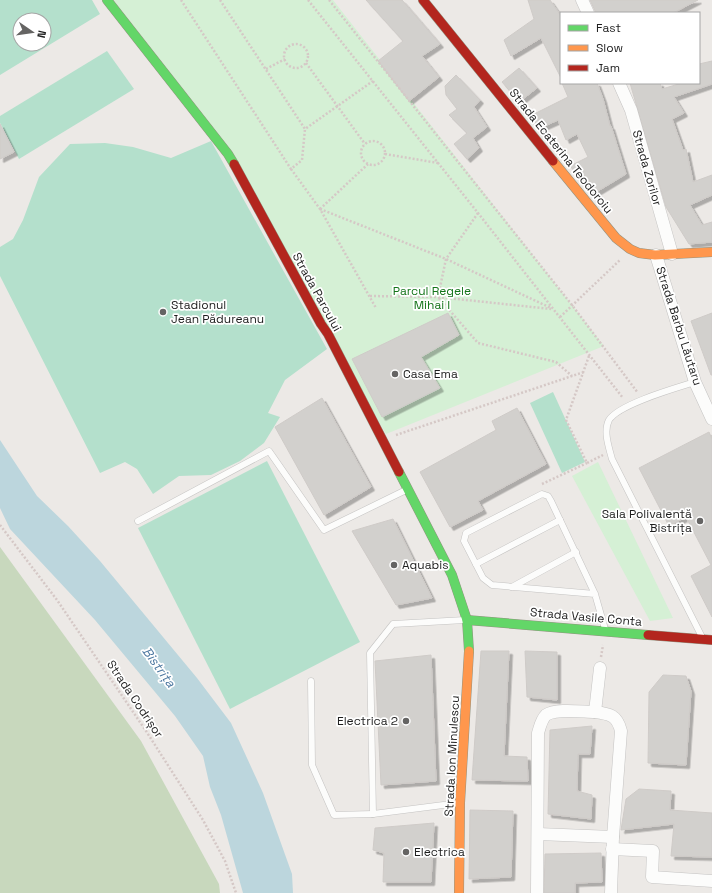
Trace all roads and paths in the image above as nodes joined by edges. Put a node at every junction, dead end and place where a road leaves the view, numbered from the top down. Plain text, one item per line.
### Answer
1 (107, 0) edge
2 (181, 0) edge
3 (220, 0) edge
4 (308, 0) edge
5 (329, 0) edge
6 (423, 0) edge
7 (582, 0) edge
8 (588, 12) edge
9 (285, 59) junction
10 (306, 63) junction
11 (266, 69) junction
12 (373, 81) junction
13 (619, 84) edge
14 (337, 106) junction
15 (305, 129) junction
16 (365, 144) junction
17 (385, 154) junction
18 (438, 163) junction
19 (368, 164) junction
20 (291, 169) junction
21 (320, 209) junction
22 (478, 213) junction
23 (630, 250) junction
24 (712, 252) edge
25 (672, 254) junction
26 (656, 255) junction
27 (446, 259) junction
28 (370, 296) junction
29 (438, 297) junction
30 (572, 305) junction
31 (376, 308) dead end
32 (553, 309) junction
33 (560, 317) junction
34 (590, 356) junction
35 (584, 372) junction
36 (572, 376) junction
37 (695, 382) junction
38 (643, 400) junction
39 (629, 406) junction
40 (712, 419) edge
41 (382, 440) junction
42 (610, 452) junction
43 (587, 462) junction
44 (408, 490) junction
45 (542, 494) junction
46 (560, 520) junction
47 (138, 521) dead end
48 (0, 525) edge
49 (576, 552) junction
50 (476, 564) junction
51 (512, 587) junction
52 (595, 594) junction
53 (467, 620) junction
54 (605, 630) junction
55 (707, 639) edge
56 (600, 668) joint
57 (311, 681) dead end
58 (595, 712) junction
59 (460, 802) junction
60 (373, 814) junction
61 (538, 834) junction
62 (612, 843) junction
63 (712, 881) edge
64 (236, 893) edge
65 (459, 893) edge
66 (537, 893) edge
67 (611, 893) edge

1 - 41 street, Strada Parcului
2 - 20 path
3 - 11 path
4 - 12 path
5 - 30 path
6 - 23 street, Strada Ecaterina Teodoroiu
7 - 8 street
9 - 10 path
9 - 10 path
9 - 11 path
10 - 14 path
11 - 15 path
12 - 14 path
12 - 18 path
13 - 25 street, Strada Zorilor
14 - 15 path
14 - 16 path
15 - 20 path
16 - 17 path
16 - 19 path
17 - 18 path
17 - 19 path
18 - 22 path
19 - 21 path
20 - 21 path
21 - 27 path
21 - 28 path
22 - 27 path
22 - 32 path
23 - 26 street, Strada Ecaterina Teodoroiu
23 - 30 path
24 - 25 street, Strada Ecaterina Teodoroiu
25 - 26 street, Strada Ecaterina Teodoroiu
26 - 37 street, Strada Barbu Lăutaru
27 - 29 path
27 - 32 path
28 - 29 path
28 - 31 path
29 - 32 path
29 - 36 path
30 - 33 path
30 - 38 path
32 - 33 path
33 - 34 path
34 - 35 path
34 - 39 path
35 - 36 path
35 - 43 path
36 - 41 path
37 - 38 lane, Strada Vasile Conta
37 - 40 street, Strada Barbu Lăutaru
38 - 39 lane, Strada Vasile Conta
39 - 42 lane, Strada Vasile Conta
41 - 44 street, Strada Parcului
42 - 43 path
42 - 55 lane, Strada Vasile Conta
43 - 45 path
44 - 47 lane
44 - 53 street, Strada Parcului
45 - 46 lane
45 - 50 lane
46 - 49 lane
46 - 50 lane
48 - 64 path, Strada Codrișor
49 - 51 lane
49 - 52 lane
50 - 51 lane
51 - 52 lane
52 - 54 lane
53 - 54 street, Strada Vasile Conta
53 - 59 street, Strada Ion Minulescu
53 - 60 lane
54 - 55 street, Strada Vasile Conta
54 - 56 path
56 - 58 street
57 - 60 lane
58 - 61 street
58 - 62 street
59 - 60 lane
59 - 65 street, Strada Ion Minulescu
61 - 62 street
61 - 66 street
62 - 63 street
62 - 67 street

